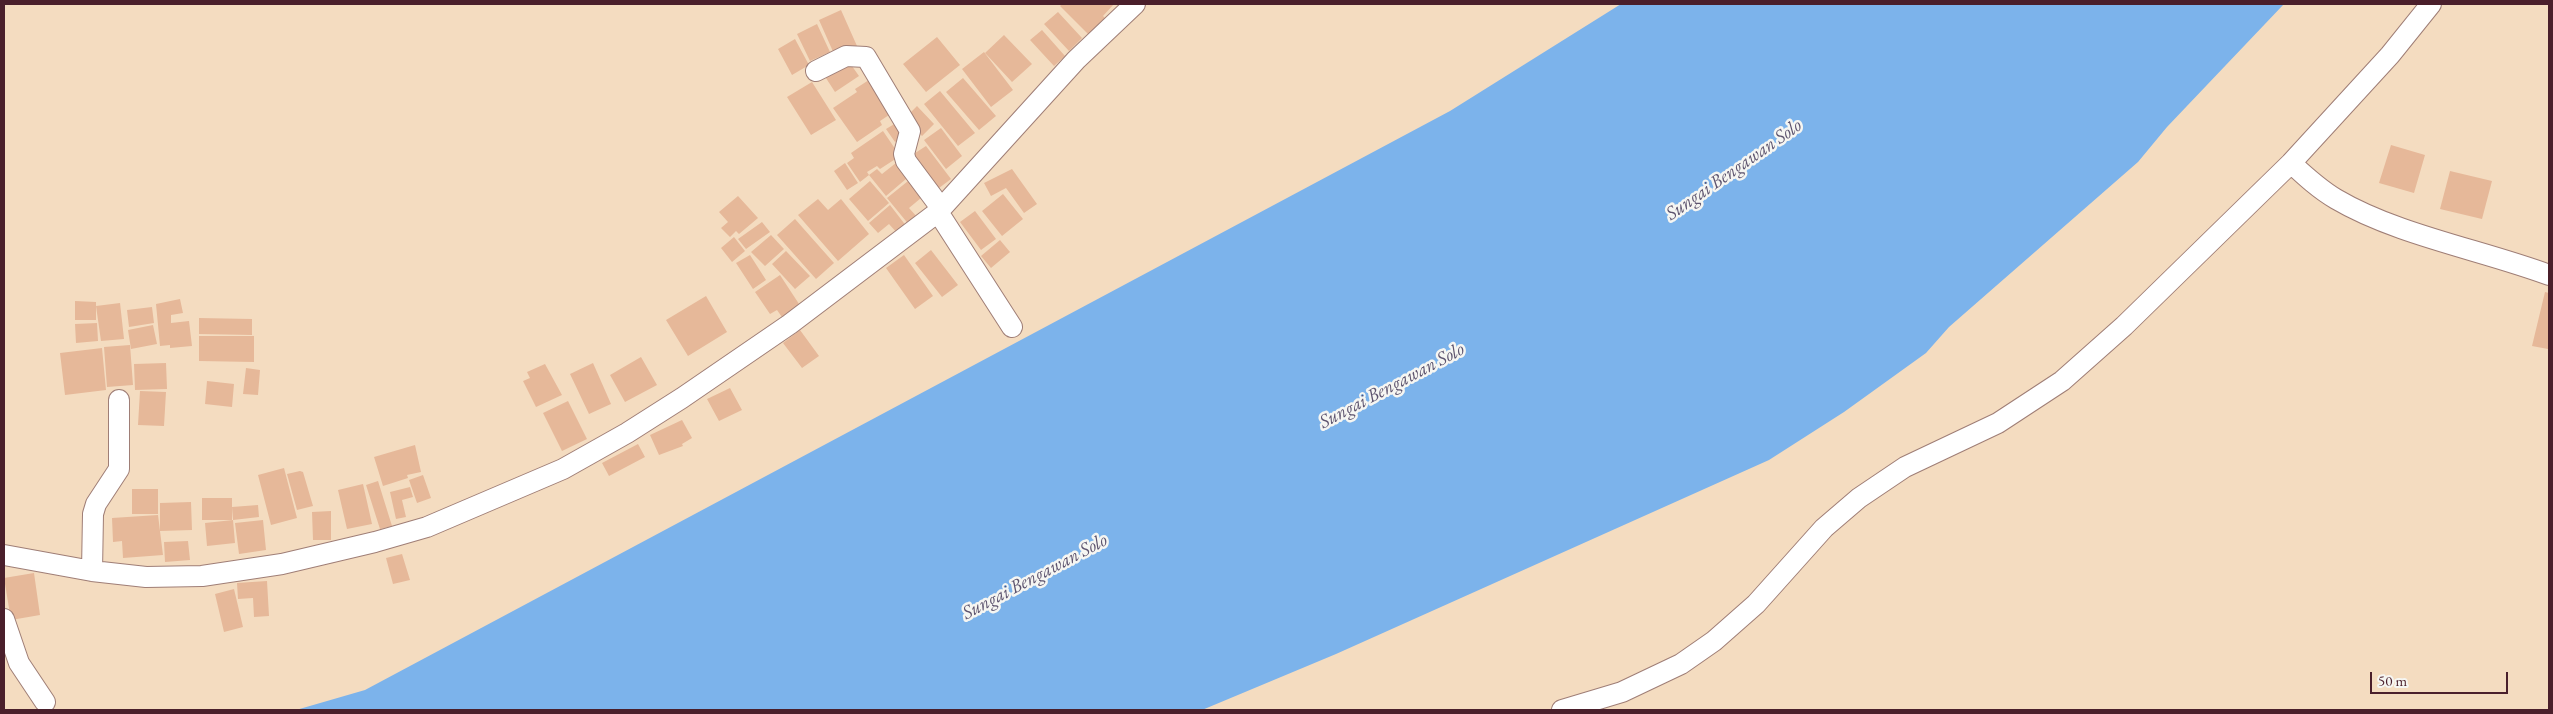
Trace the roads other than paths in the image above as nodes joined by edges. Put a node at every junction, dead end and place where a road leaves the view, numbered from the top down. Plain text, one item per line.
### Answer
1 (1135, 4) edge
2 (2431, 4) edge
3 (816, 71) dead end
4 (2291, 163) junction
5 (939, 210) junction
6 (2549, 275) edge
7 (1012, 328) dead end
8 (119, 400) dead end
9 (4, 555) edge
10 (92, 571) junction
11 (4, 619) edge
12 (45, 702) dead end
13 (1562, 710) edge

1 - 5 street
2 - 4 street
3 - 5 street
4 - 6 street
4 - 13 street
5 - 7 street
5 - 10 street
8 - 10 street
9 - 10 street
11 - 12 street

